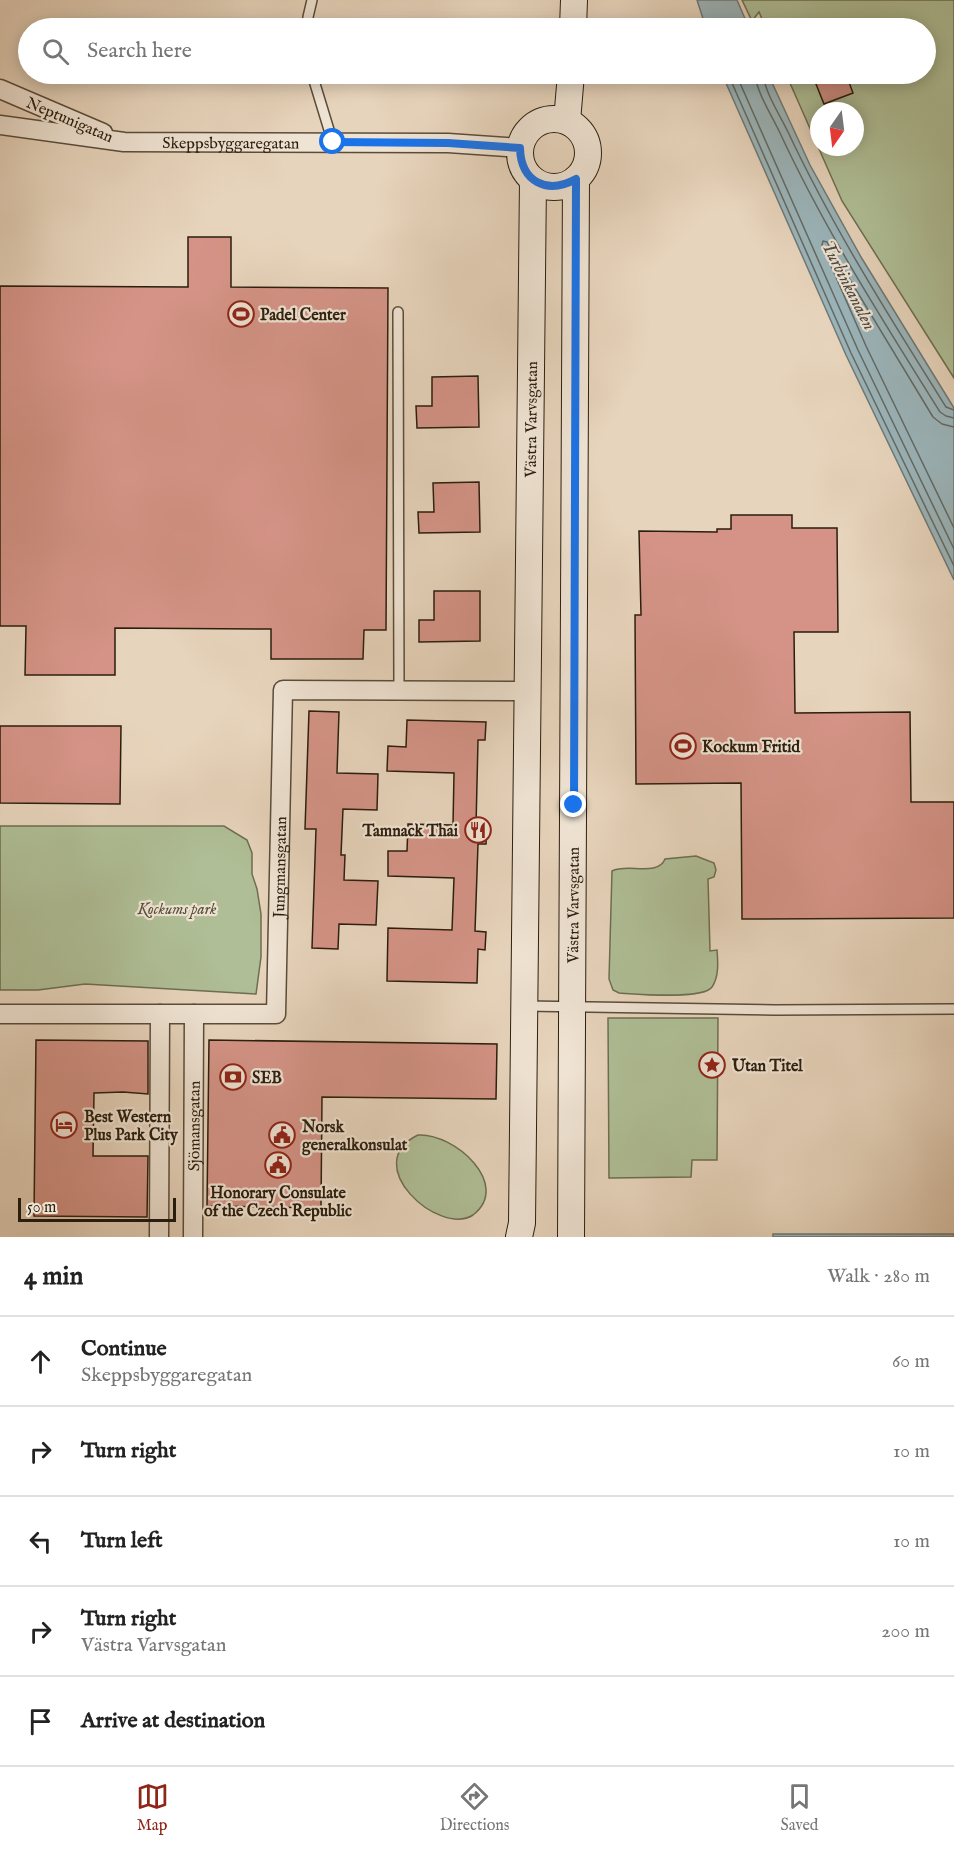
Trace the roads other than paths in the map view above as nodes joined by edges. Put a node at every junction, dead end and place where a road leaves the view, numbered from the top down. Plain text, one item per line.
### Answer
1 (312, 0) edge
2 (574, 0) edge
3 (308, 18) edge
4 (573, 18) edge
5 (315, 84) edge
6 (570, 84) edge
7 (0, 89) edge
8 (567, 121) junction
9 (0, 125) edge
10 (124, 142) junction
11 (333, 142) junction
12 (520, 148) junction
13 (576, 179) junction
14 (533, 180) junction
15 (398, 312) dead end
16 (399, 690) junction
17 (528, 691) junction
18 (525, 1006) junction
19 (574, 1007) junction
20 (954, 1009) edge
21 (0, 1014) edge
22 (160, 1014) junction
23 (194, 1014) junction
24 (159, 1237) edge
25 (193, 1237) edge
26 (519, 1237) edge
27 (572, 1237) edge

1 - 3 lane
2 - 4 street
5 - 11 lane
6 - 8 street
7 - 10 street, Neptunigatan
8 - 12 street
8 - 13 street
9 - 10 street, Neptunigatan
10 - 11 street, Skeppsbyggaregatan
11 - 12 street, Skeppsbyggaregatan
12 - 14 street
13 - 14 street
13 - 19 street, Västra Varvsgatan
14 - 17 street, Västra Varvsgatan
15 - 16 lane
16 - 17 street, Jungmansgatan
16 - 23 street, Jungmansgatan
17 - 18 street, Västra Varvsgatan
18 - 19 lane
18 - 26 street, Västra Varvsgatan
19 - 20 lane
19 - 27 street, Västra Varvsgatan
21 - 22 street, Jungmansgatan
22 - 23 street, Jungmansgatan
22 - 24 street, Sjömansgatan
23 - 25 street, Sjömansgatan

